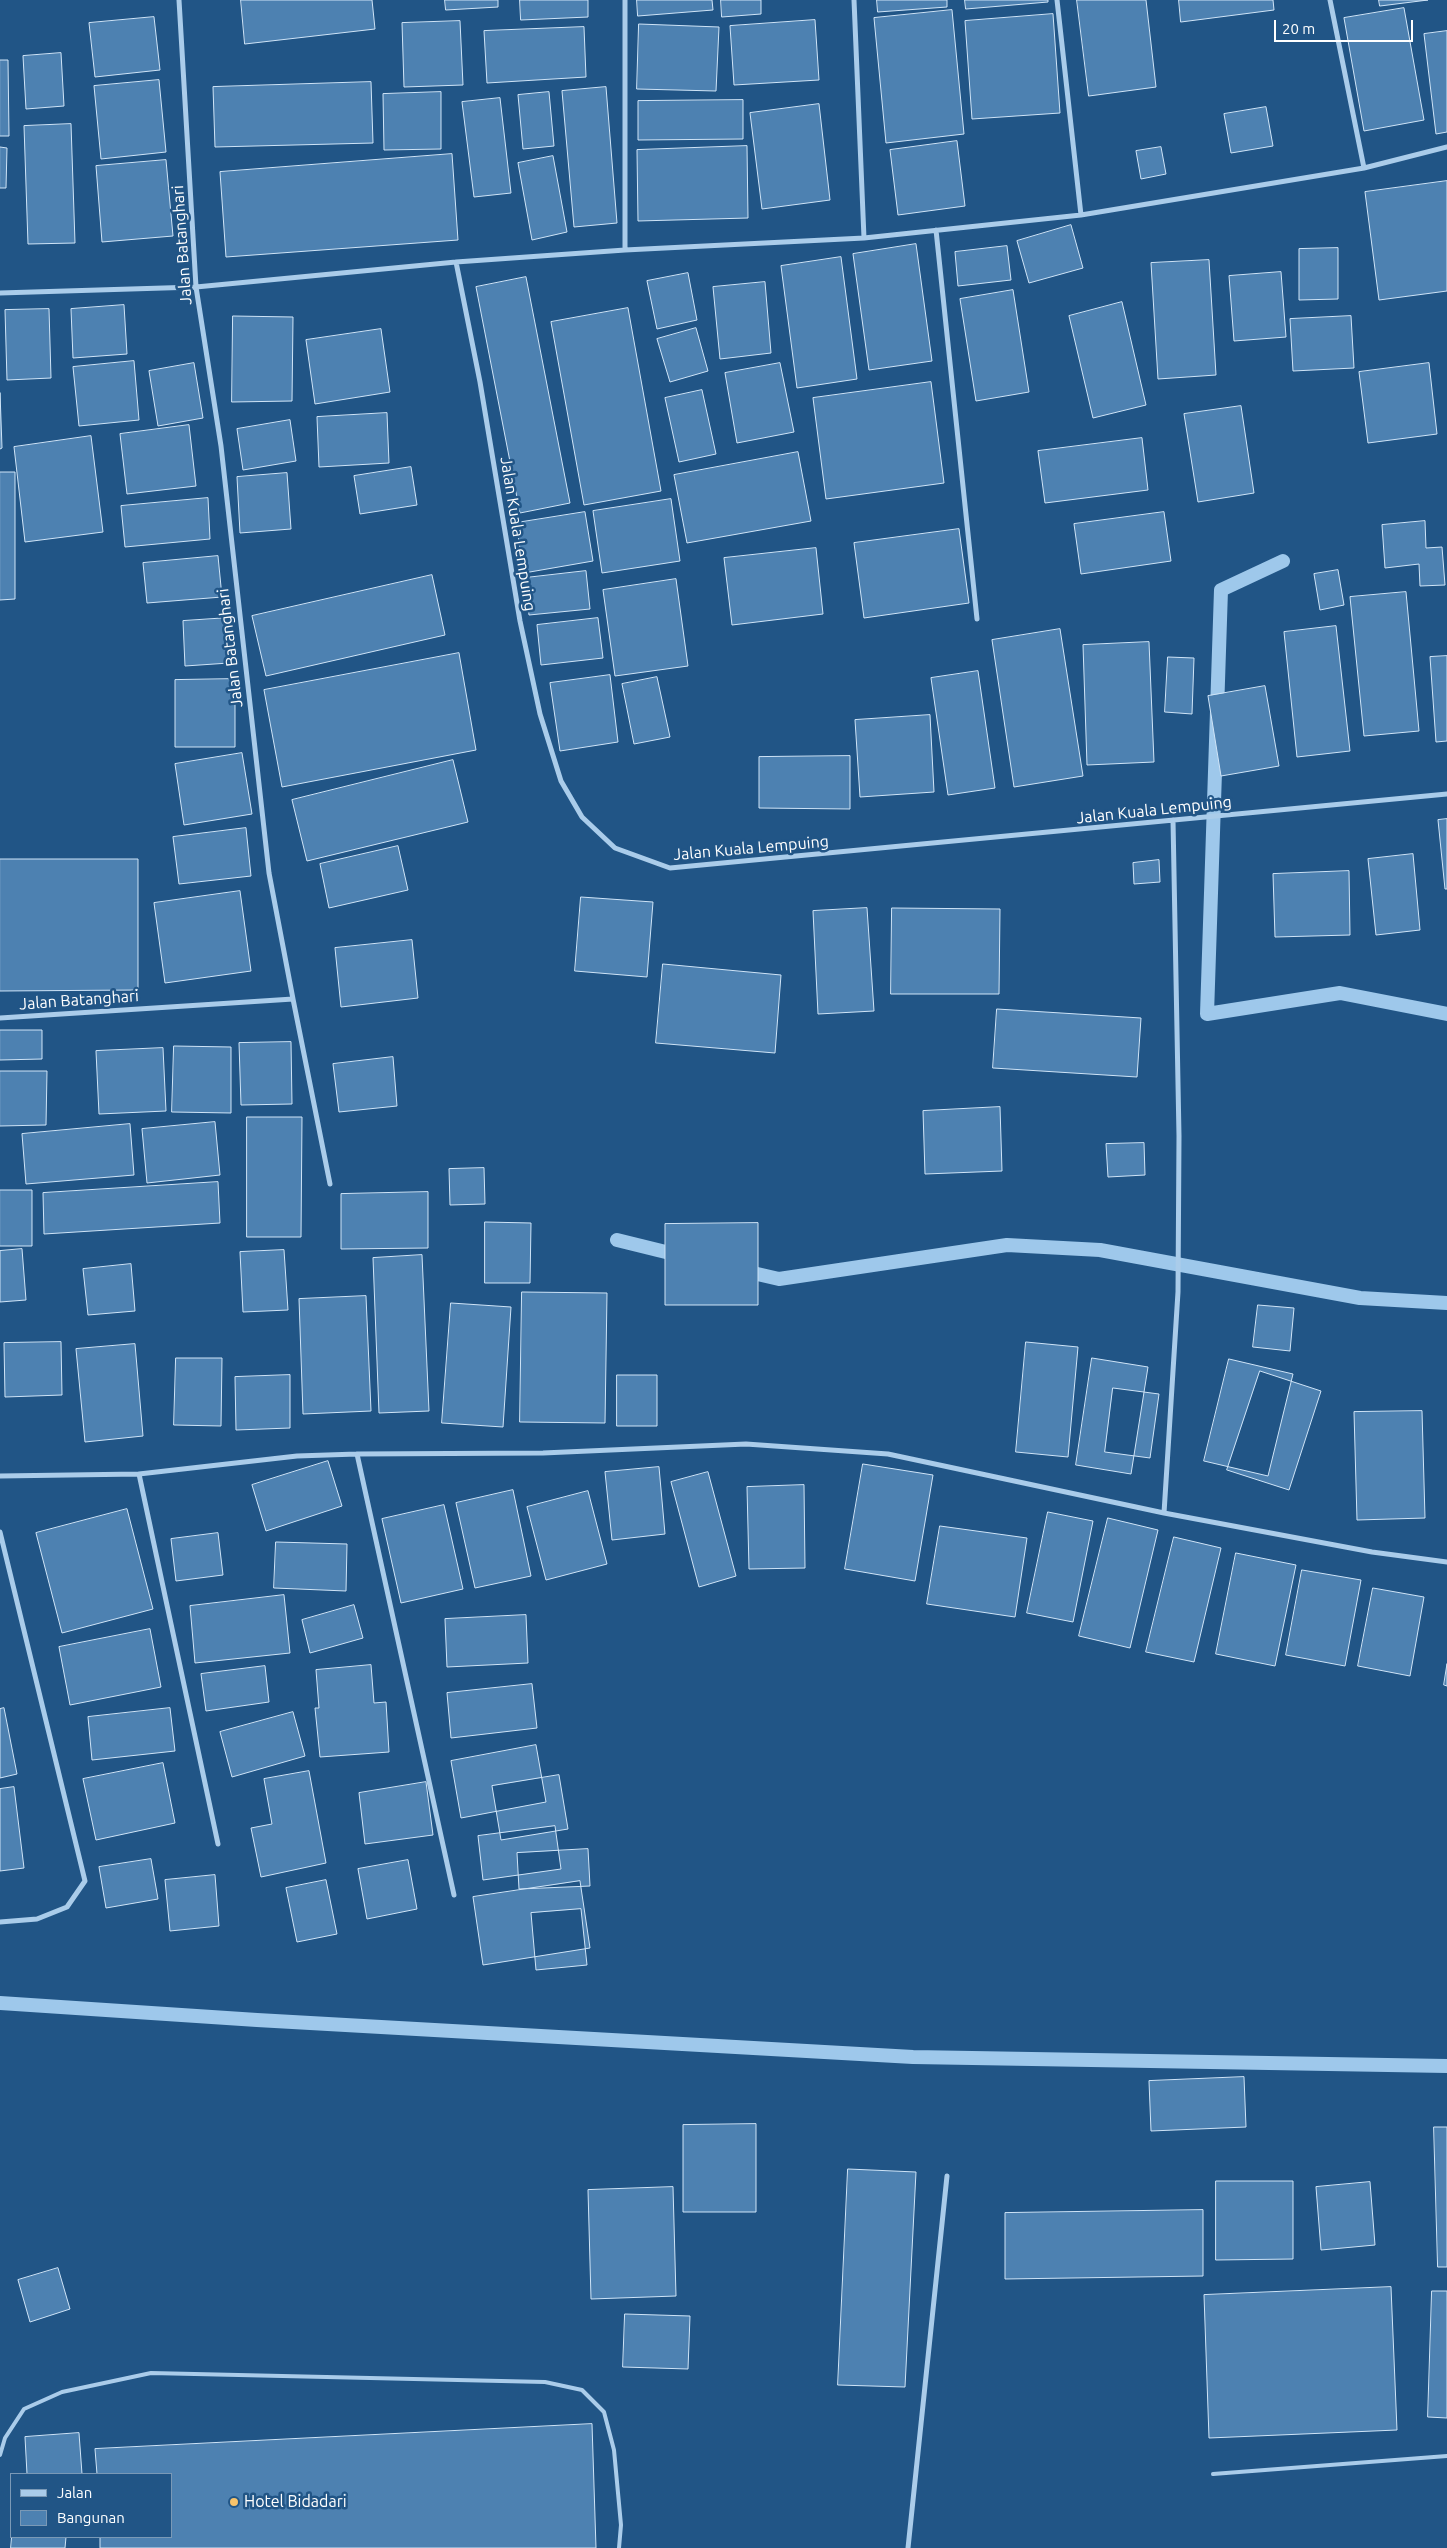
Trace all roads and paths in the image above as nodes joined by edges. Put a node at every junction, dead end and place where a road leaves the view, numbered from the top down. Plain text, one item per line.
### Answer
1 (179, 0) edge
2 (625, 0) edge
3 (854, 0) edge
4 (1057, 0) edge
5 (1330, 0) edge
6 (1447, 148) edge
7 (1364, 168) junction
8 (1081, 215) junction
9 (936, 230) junction
10 (864, 238) junction
11 (625, 250) junction
12 (456, 262) junction
13 (196, 287) junction
14 (0, 293) edge
15 (977, 618) dead end
16 (1447, 794) edge
17 (1173, 820) junction
18 (293, 1000) junction
19 (0, 1018) edge
20 (330, 1184) dead end
21 (357, 1454) junction
22 (139, 1474) junction
23 (0, 1476) edge
24 (1164, 1514) junction
25 (0, 1532) edge
26 (1447, 1562) edge
27 (218, 1844) dead end
28 (454, 1895) dead end
29 (0, 1922) edge
30 (947, 2176) dead end
31 (0, 2455) edge
32 (1447, 2456) edge
33 (1213, 2474) dead end
34 (619, 2548) edge
35 (908, 2548) edge

1 - 13 street, Jalan Batanghari
2 - 11 street
3 - 10 street
4 - 8 street
5 - 7 street
6 - 7 street
7 - 8 street
8 - 9 street
9 - 10 street
9 - 15 street
10 - 11 street
11 - 12 street
12 - 13 street
12 - 17 street, Jalan Kuala Lempuing
13 - 14 street
13 - 18 street, Jalan Batanghari
16 - 17 street, Jalan Kuala Lempuing
17 - 24 street
18 - 19 street, Jalan Batanghari
18 - 20 street
21 - 22 street
21 - 24 street
21 - 28 street
22 - 23 street
22 - 27 street
24 - 26 street
25 - 29 street
30 - 35 street
31 - 34 lane
32 - 33 lane

